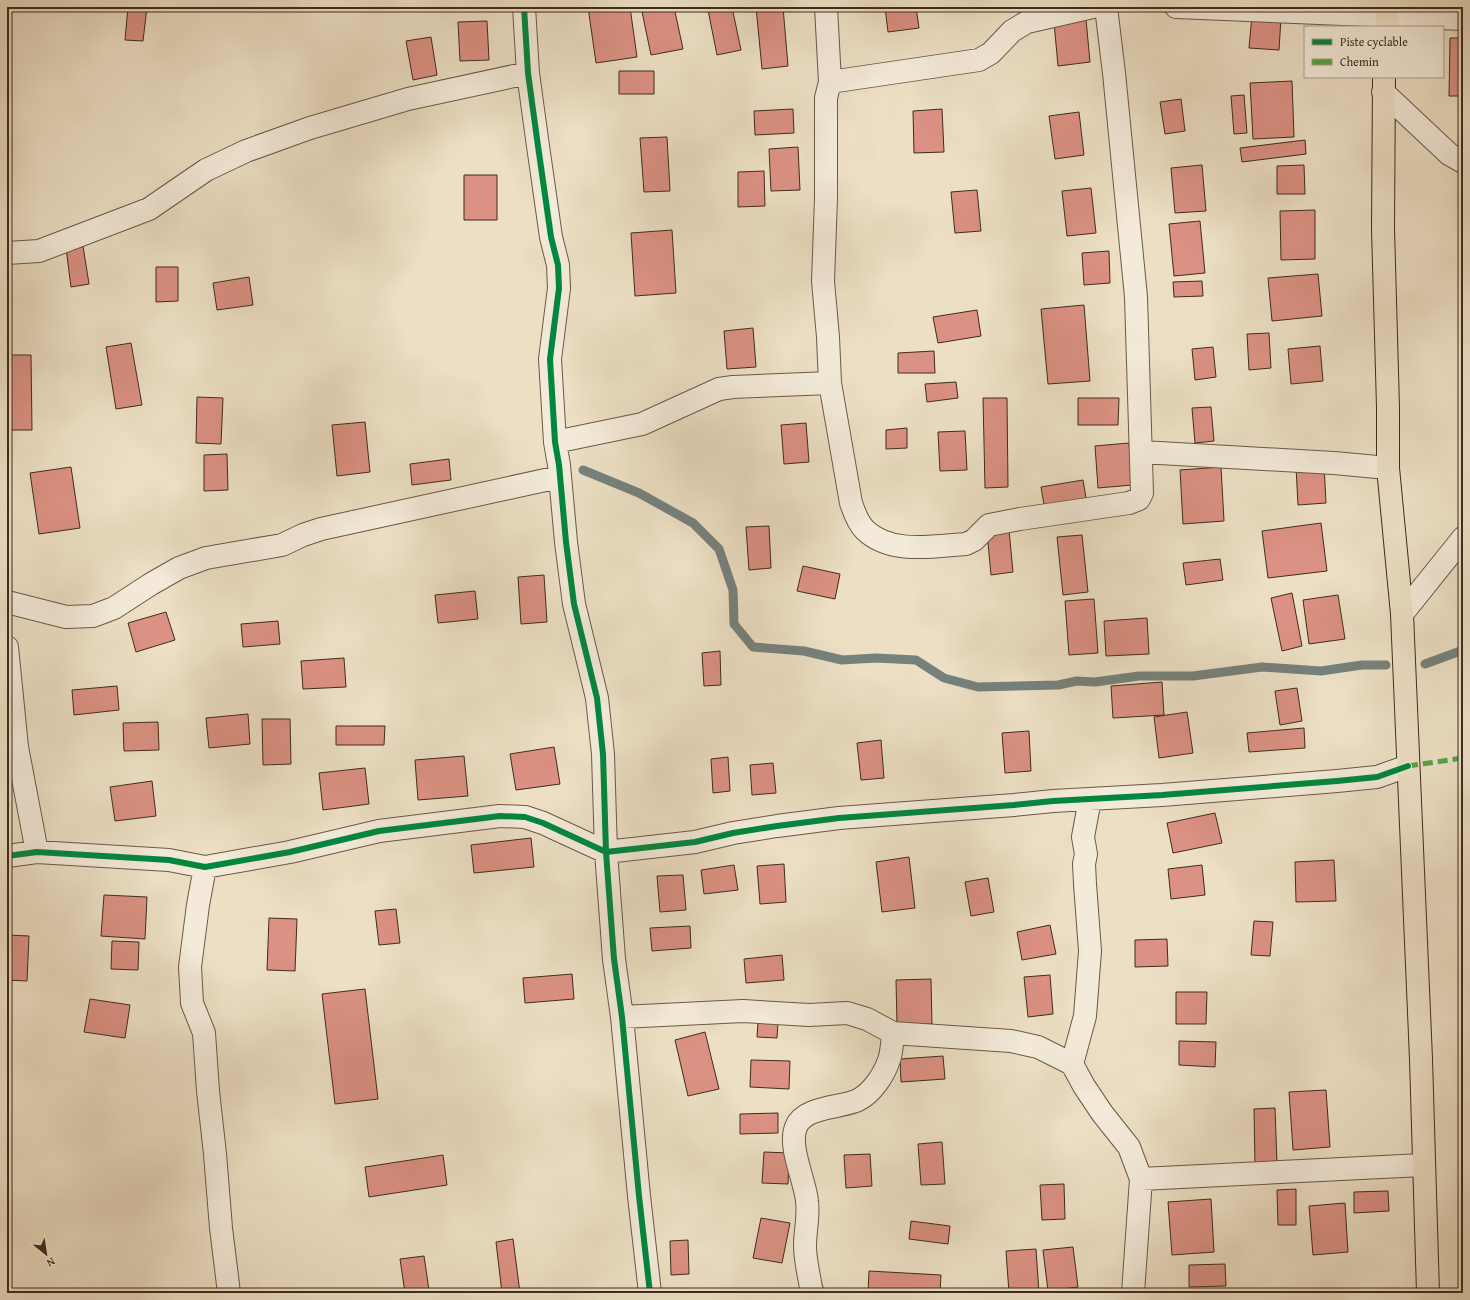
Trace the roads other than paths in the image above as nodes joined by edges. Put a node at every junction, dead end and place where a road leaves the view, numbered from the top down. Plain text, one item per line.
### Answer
1 (524, 7) edge
2 (826, 7) edge
3 (1093, 7) edge
4 (1106, 7) edge
5 (1176, 7) edge
6 (1387, 17) edge
7 (1463, 19) edge
8 (528, 73) junction
9 (830, 82) junction
10 (1383, 84) edge
11 (1463, 162) edge
12 (7, 253) edge
13 (830, 383) junction
14 (555, 442) junction
15 (1142, 452) junction
16 (1388, 468) junction
17 (559, 477) junction
18 (1463, 538) edge
19 (7, 602) edge
20 (1402, 614) junction
21 (7, 647) edge
22 (1408, 766) junction
23 (1090, 800) junction
24 (37, 852) junction
25 (606, 852) junction
26 (7, 856) edge
27 (205, 867) junction
28 (622, 1017) junction
29 (893, 1033) junction
30 (1072, 1064) junction
31 (1423, 1165) junction
32 (1140, 1179) junction
33 (229, 1293) edge
34 (650, 1293) edge
35 (813, 1293) edge
36 (1133, 1293) edge
37 (1428, 1293) edge

1 - 8 street
2 - 9 street
3 - 9 street
4 - 15 street
5 - 6 street
6 - 7 street
8 - 12 street
8 - 14 street
9 - 13 street
10 - 11 street
10 - 16 highway
13 - 14 street
13 - 15 street
14 - 17 street
15 - 16 street
16 - 20 highway
17 - 19 street
17 - 25 street
18 - 20 street
20 - 22 highway
21 - 24 street
22 - 23 street
22 - 31 highway
23 - 25 street
23 - 30 street
24 - 26 street
24 - 27 street
25 - 27 street
25 - 28 street
27 - 33 street
28 - 29 street
28 - 34 street
29 - 30 street
29 - 35 street
30 - 32 street
31 - 32 street
31 - 37 highway
32 - 36 street

